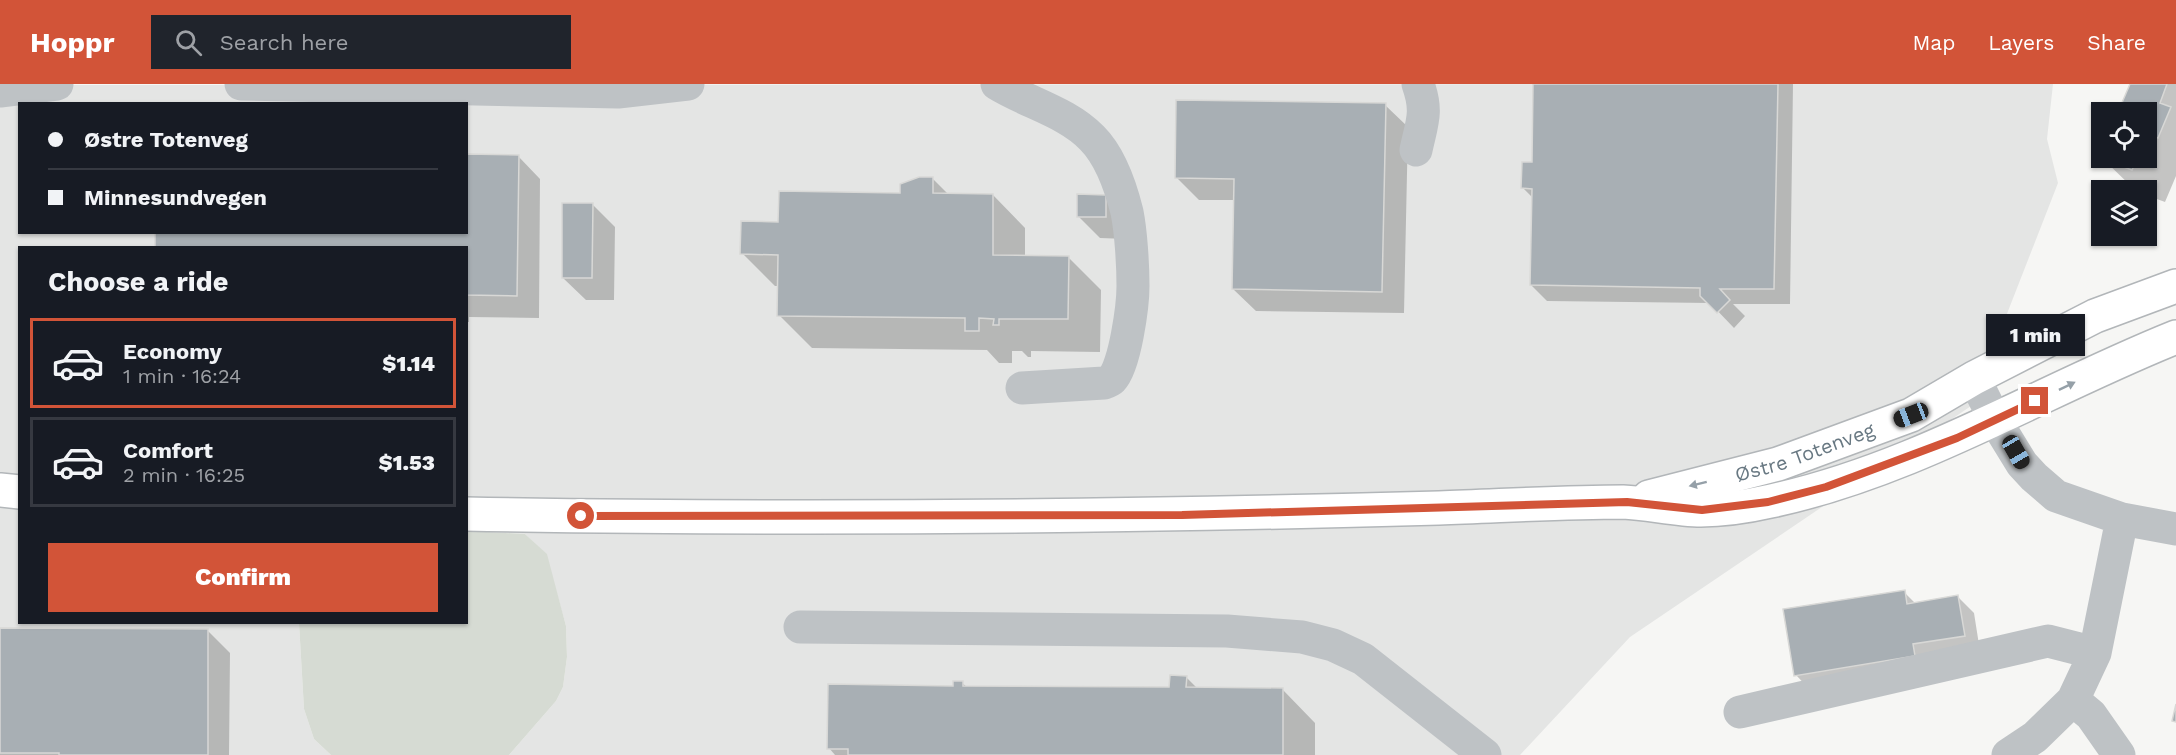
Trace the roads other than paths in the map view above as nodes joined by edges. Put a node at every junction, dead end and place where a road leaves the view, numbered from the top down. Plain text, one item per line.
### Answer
1 (57, 84) edge
2 (241, 84) edge
3 (688, 84) edge
4 (997, 84) edge
5 (1418, 84) edge
6 (523, 87) edge
7 (0, 91) edge
8 (1416, 150) dead end
9 (2176, 286) edge
10 (2176, 337) edge
11 (1974, 378) junction
12 (1022, 388) dead end
13 (1995, 420) junction
14 (0, 490) edge
15 (18, 492) edge
16 (1627, 502) junction
17 (468, 514) edge
18 (2122, 519) junction
19 (2176, 529) edge
20 (800, 627) dead end
21 (2095, 653) junction
22 (2073, 700) junction
23 (1740, 712) dead end
24 (1485, 755) edge
25 (2008, 755) edge
26 (2119, 755) edge

1 - 7 street
2 - 6 street
3 - 6 street
4 - 12 street
5 - 8 street
9 - 11 main road, Østre Totenveg
13 -> 10 main road, Østre Totenveg
11 - 13 street
11 -> 16 main road, Østre Totenveg
13 - 16 main road, Østre Totenveg
13 - 18 street
14 - 15 main road
16 - 17 main road, Østre Totenveg
18 - 19 street
18 - 21 street
20 - 24 street
21 - 22 street
21 - 23 street
22 - 25 street
22 - 26 street

